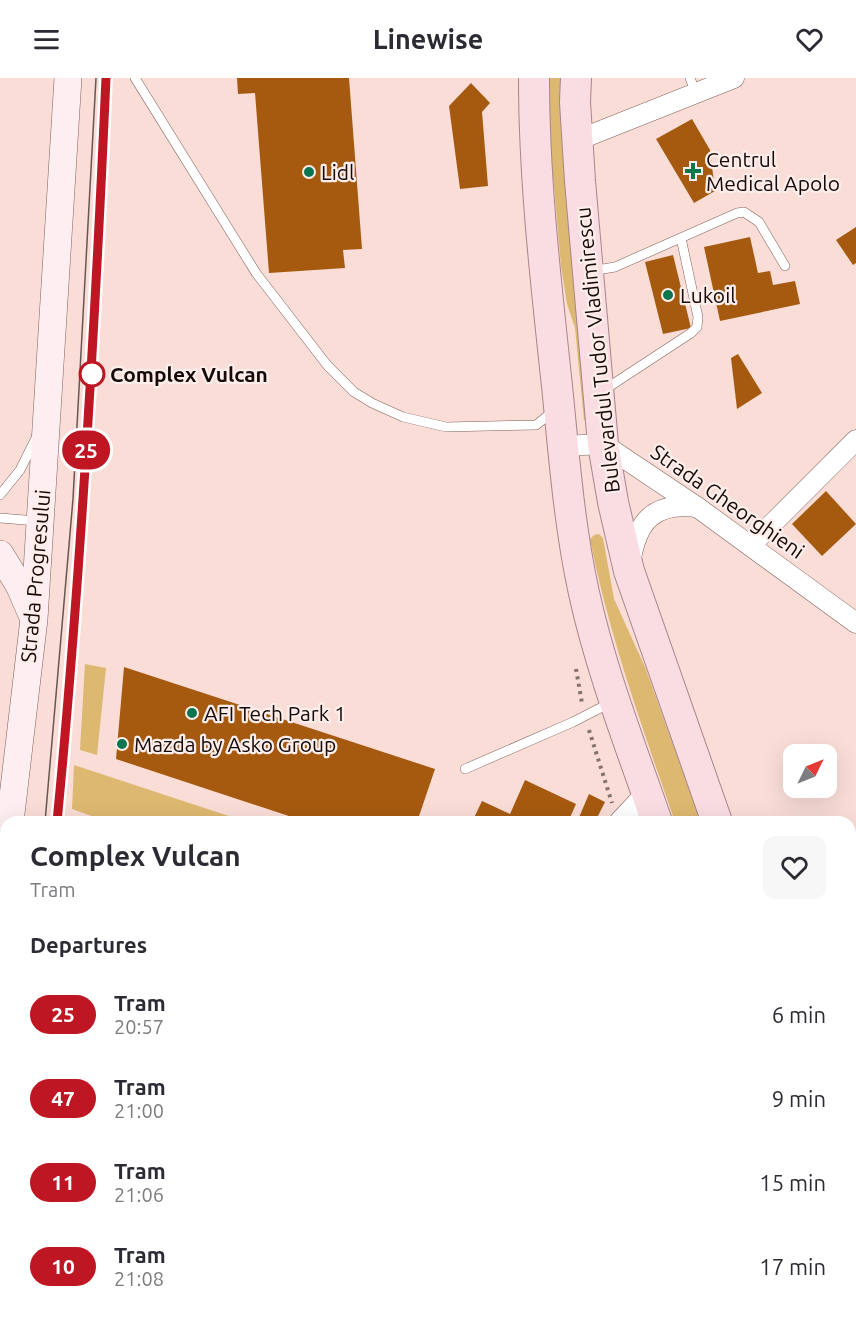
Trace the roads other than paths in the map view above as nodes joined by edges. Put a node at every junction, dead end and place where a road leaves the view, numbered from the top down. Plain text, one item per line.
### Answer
1 (68, 78) edge
2 (135, 78) edge
3 (534, 78) edge
4 (576, 78) edge
5 (734, 78) edge
6 (693, 86) edge
7 (578, 140) junction
8 (681, 238) junction
9 (587, 265) junction
10 (785, 266) dead end
11 (599, 393) junction
12 (47, 417) junction
13 (536, 425) junction
14 (555, 431) junction
15 (856, 440) edge
16 (603, 444) junction
17 (0, 495) edge
18 (697, 507) junction
19 (0, 518) edge
20 (40, 521) junction
21 (751, 545) junction
22 (0, 554) edge
23 (629, 571) junction
24 (34, 620) junction
25 (856, 623) edge
26 (616, 700) junction
27 (465, 769) dead end
28 (647, 792) junction
29 (11, 816) edge
30 (625, 816) edge
31 (655, 816) edge
32 (715, 816) edge

1 - 12 main road, Strada Progresului
2 - 13 lane
3 - 14 main road, Bulevardul Tudor Vladimirescu
4 - 7 main road, Bulevardul Tudor Vladimirescu
5 - 6 street
6 - 7 street
7 - 9 main road, Bulevardul Tudor Vladimirescu
8 - 9 lane
8 - 10 lane
8 - 11 lane
9 - 11 main road, Bulevardul Tudor Vladimirescu
11 - 16 main road, Bulevardul Tudor Vladimirescu
12 - 17 lane
12 - 20 main road, Strada Progresului
13 - 14 lane
13 - 14 lane
14 - 16 street
14 - 26 main road, Bulevardul Tudor Vladimirescu
15 - 21 street
16 - 18 street, Strada Gheorghieni
16 - 23 main road, Bulevardul Tudor Vladimirescu
18 - 21 street, Strada Gheorghieni
18 - 23 street
19 - 20 lane
20 - 24 main road, Strada Progresului
21 - 25 street, Strada Gheorghieni
22 - 24 main road
23 - 32 main road, Bulevardul Tudor Vladimirescu
24 - 29 main road, Strada Progresului
26 - 27 lane
26 - 28 main road, Bulevardul Tudor Vladimirescu
28 - 30 street
28 - 31 main road, Bulevardul Tudor Vladimirescu

